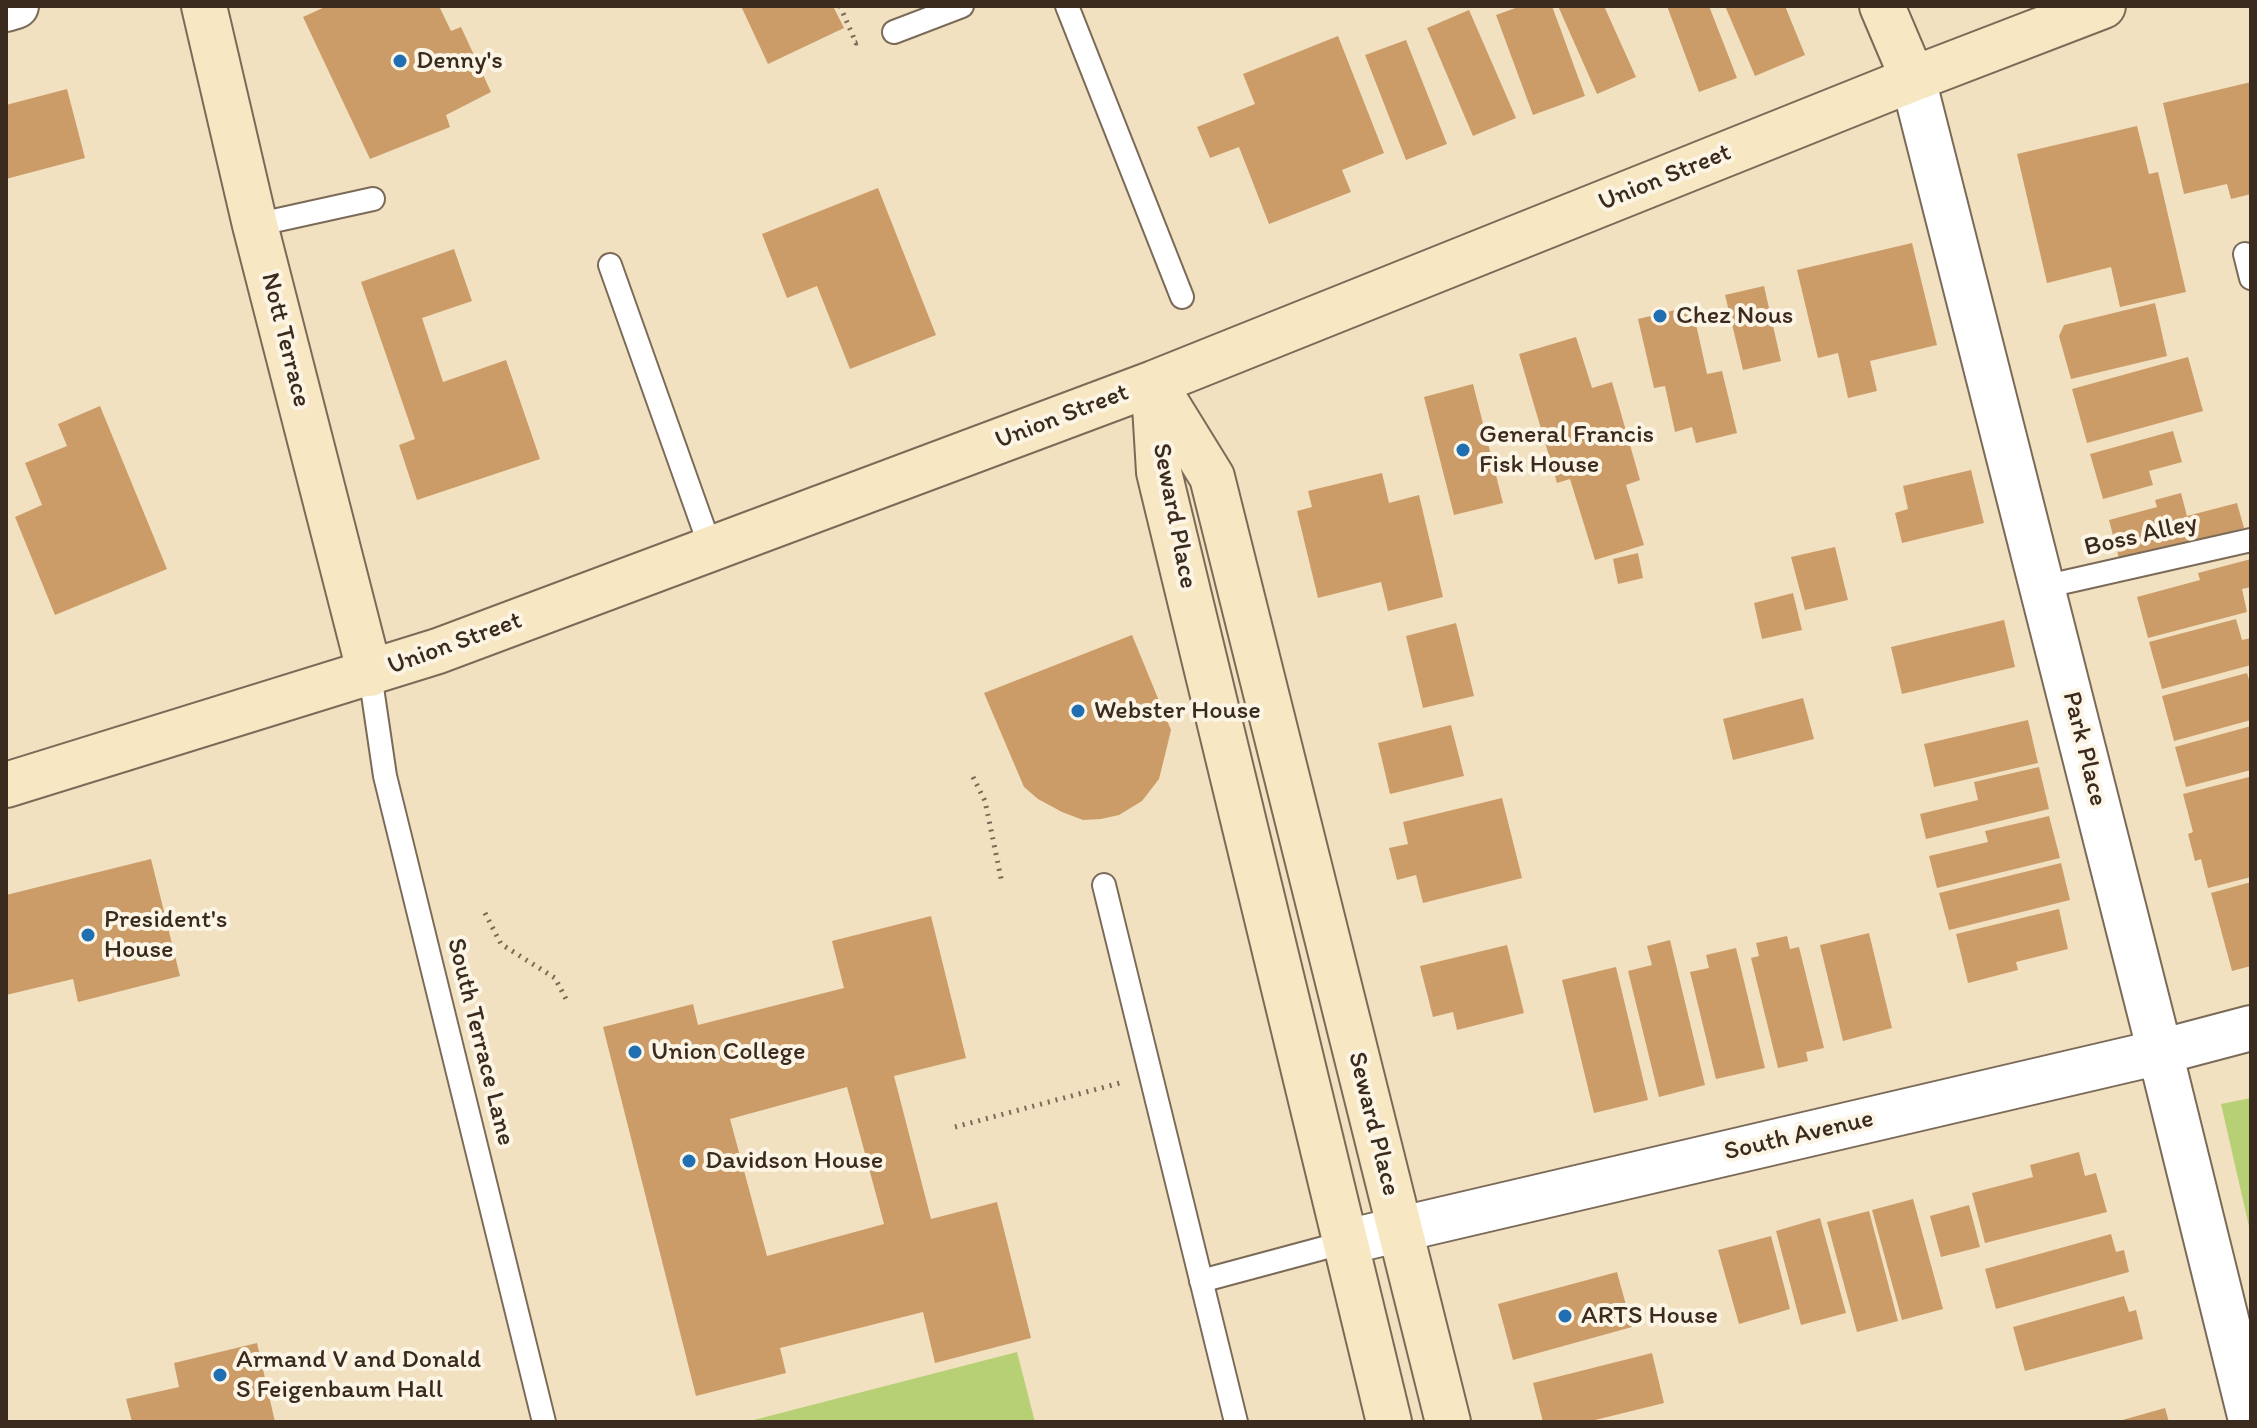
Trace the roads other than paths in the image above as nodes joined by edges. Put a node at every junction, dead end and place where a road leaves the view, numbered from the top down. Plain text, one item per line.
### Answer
1 (16, 6) edge
2 (204, 6) edge
3 (962, 6) edge
4 (1067, 6) edge
5 (1882, 6) edge
6 (2103, 6) edge
7 (6, 9) edge
8 (894, 32) dead end
9 (1913, 79) junction
10 (373, 199) dead end
11 (255, 225) junction
12 (2245, 254) dead end
13 (610, 265) dead end
14 (2251, 278) edge
15 (1182, 297) dead end
16 (1154, 383) junction
17 (2251, 540) edge
18 (711, 549) junction
19 (2043, 587) junction
20 (370, 674) junction
21 (6, 785) edge
22 (1104, 885) dead end
23 (2251, 1028) edge
24 (2160, 1052) junction
25 (1399, 1230) junction
26 (1346, 1242) junction
27 (1201, 1281) junction
28 (2251, 1420) edge
29 (544, 1422) edge
30 (1236, 1422) edge
31 (1389, 1422) edge
32 (1448, 1422) edge

1 - 7 street
2 - 11 street, Nott Terrace
3 - 8 lane
4 - 15 lane
5 - 9 street
6 - 9 street, Union Street
9 - 16 street, Union Street
9 - 19 street, Park Place
10 - 11 lane
11 - 20 street, Nott Terrace
12 - 14 lane
13 - 18 lane
16 - 18 street, Union Street
16 - 25 street, Seward Place
16 - 26 street, Seward Place
17 - 19 lane, Boss Alley
18 - 20 street, Union Street
19 - 24 street, Park Place
20 - 21 street, Union Street
20 - 29 lane, South Terrace Lane
22 - 27 lane
23 - 24 street, South Avenue
24 - 25 street, South Avenue
24 - 28 street, Park Place
25 - 26 street, South Avenue
25 - 32 street, Seward Place
26 - 27 lane
26 - 31 street, Seward Place
27 - 30 lane

